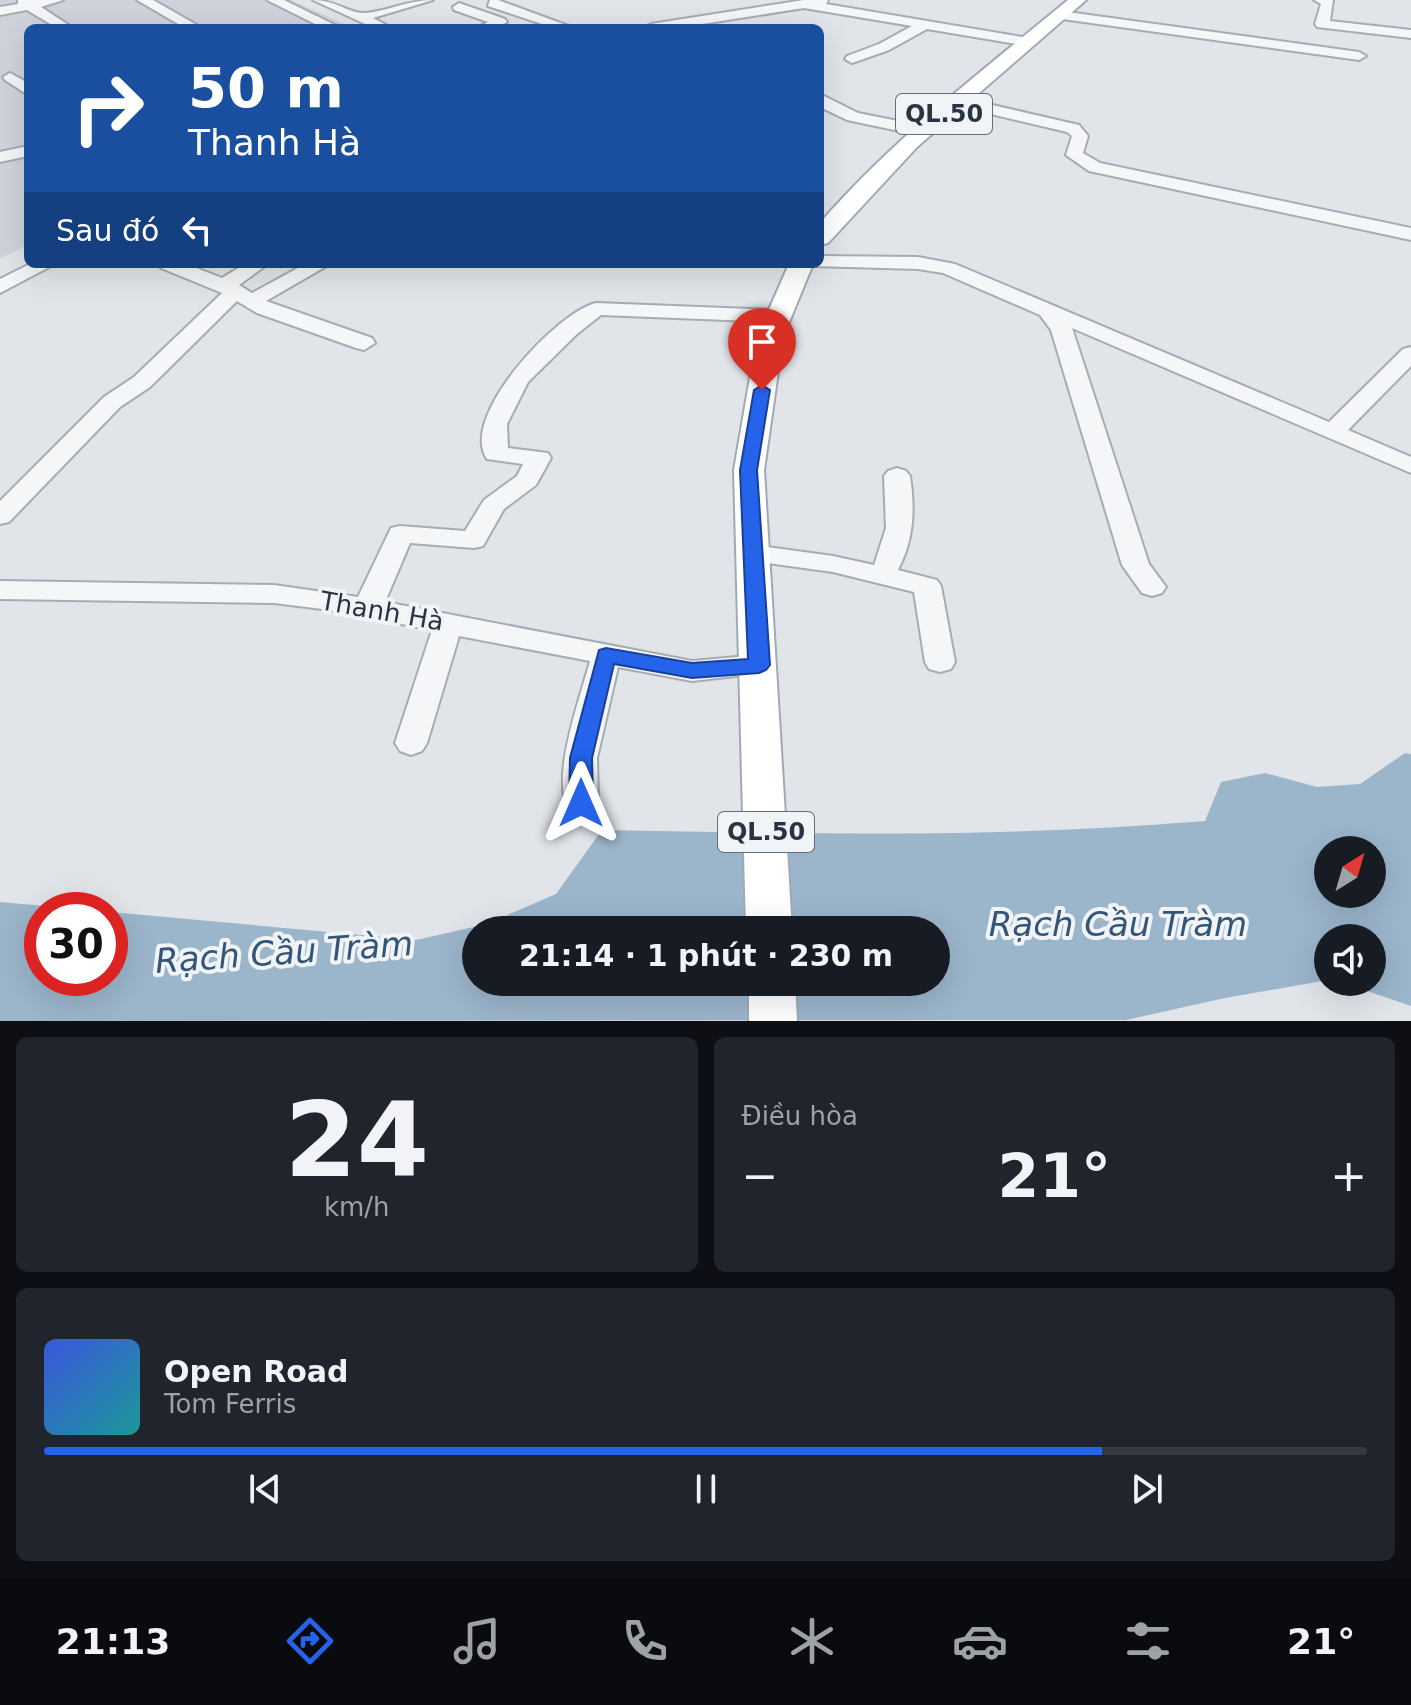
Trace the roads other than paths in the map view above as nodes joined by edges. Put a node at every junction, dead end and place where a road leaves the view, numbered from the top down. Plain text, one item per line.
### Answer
1 (57, 0) edge
2 (143, 0) edge
3 (273, 0) edge
4 (319, 0) edge
5 (427, 0) edge
6 (826, 0) edge
7 (1078, 0) edge
8 (1320, 0) edge
9 (25, 3) edge
10 (493, 3) dead end
11 (805, 4) junction
12 (459, 7) dead end
13 (0, 11) edge
14 (1060, 15) junction
15 (359, 18) junction
16 (59, 24) edge
17 (188, 24) edge
18 (325, 24) edge
19 (375, 24) edge
20 (495, 24) edge
21 (555, 24) edge
22 (677, 24) edge
23 (922, 26) junction
24 (1368, 29) junction
25 (1411, 34) edge
26 (1028, 42) junction
27 (1359, 56) junction
28 (852, 59) dead end
29 (4, 73) edge
30 (1355, 73) dead end
31 (24, 87) edge
32 (958, 102) junction
33 (824, 104) edge
34 (923, 131) junction
35 (24, 152) edge
36 (0, 157) edge
37 (827, 216) edge
38 (1411, 234) edge
39 (824, 262) edge
40 (37, 268) edge
41 (178, 268) edge
42 (255, 268) edge
43 (309, 268) edge
44 (799, 268) edge
45 (0, 287) edge
46 (237, 293) junction
47 (1047, 310) junction
48 (779, 316) junction
49 (364, 343) dead end
50 (1411, 354) edge
51 (1332, 432) junction
52 (1411, 466) edge
53 (897, 476) dead end
54 (0, 516) edge
55 (753, 553) junction
56 (881, 576) junction
57 (1152, 587) dead end
58 (0, 590) edge
59 (368, 608) junction
60 (449, 622) junction
61 (606, 655) junction
62 (940, 662) dead end
63 (759, 665) junction
64 (411, 743) dead end
65 (581, 803) dead end
66 (768, 916) edge
67 (772, 996) edge
68 (773, 1021) edge

1 - 9 street
2 - 17 street
3 - 18 street
4 - 15 street
5 - 15 street
6 - 11 street
7 - 14 main road, QL.50
8 - 24 street
9 - 13 street
9 - 16 street
10 - 21 street
11 - 22 street
11 - 23 street
12 - 20 street
14 - 26 main road, QL.50
14 - 27 street
15 - 19 street
23 - 26 street
23 - 28 street
24 - 25 street
24 - 27 street
26 - 32 main road, QL.50
27 - 30 street
29 - 31 street
32 - 34 main road, QL.50
32 - 38 street
33 - 34 street
34 - 37 main road, QL.50
35 - 36 street
39 - 47 street
40 - 45 street
41 - 46 street
42 - 46 street
43 - 46 street
44 - 48 main road, QL.50
46 - 49 street
46 - 54 street
47 - 51 street
47 - 57 street
48 - 55 main road, QL.50
48 - 59 street
50 - 51 street
51 - 52 street
53 - 56 street
55 - 56 street
55 - 63 main road, QL.50
56 - 62 street
58 - 59 street, Thanh Hà
59 - 60 street, Thanh Hà
60 - 61 street, Thanh Hà
60 - 64 street
61 - 63 street, Thanh Hà
61 - 65 street
63 - 66 main road, QL.50
67 - 68 main road

